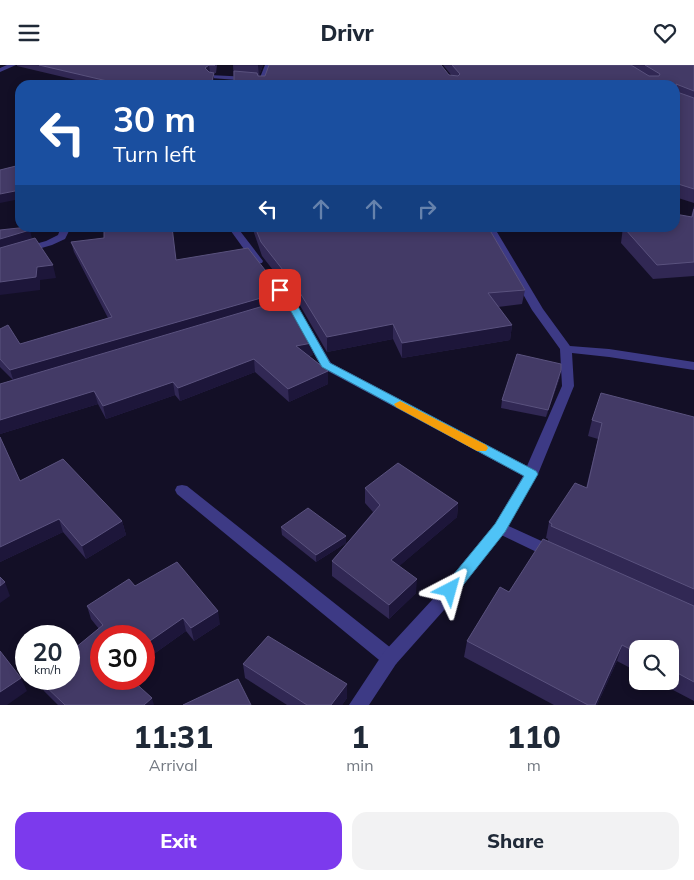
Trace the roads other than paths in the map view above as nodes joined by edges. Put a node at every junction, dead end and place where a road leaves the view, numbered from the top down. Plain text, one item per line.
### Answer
1 (13, 65) edge
2 (268, 65) edge
3 (0, 70) edge
4 (210, 76) edge
5 (245, 80) edge
6 (263, 80) edge
7 (64, 232) edge
8 (235, 232) edge
9 (492, 232) edge
10 (0, 257) edge
11 (566, 349) junction
12 (694, 367) edge
13 (531, 474) junction
14 (182, 490) dead end
15 (500, 528) junction
16 (570, 561) edge
17 (390, 658) junction
18 (358, 705) edge

1 - 3 street
2 - 6 street
4 - 5 street
7 - 10 street
8 - 13 street
9 - 11 street
11 - 12 street
11 - 13 street
13 - 15 street
14 - 17 street
15 - 16 street
15 - 17 street
17 - 18 street

